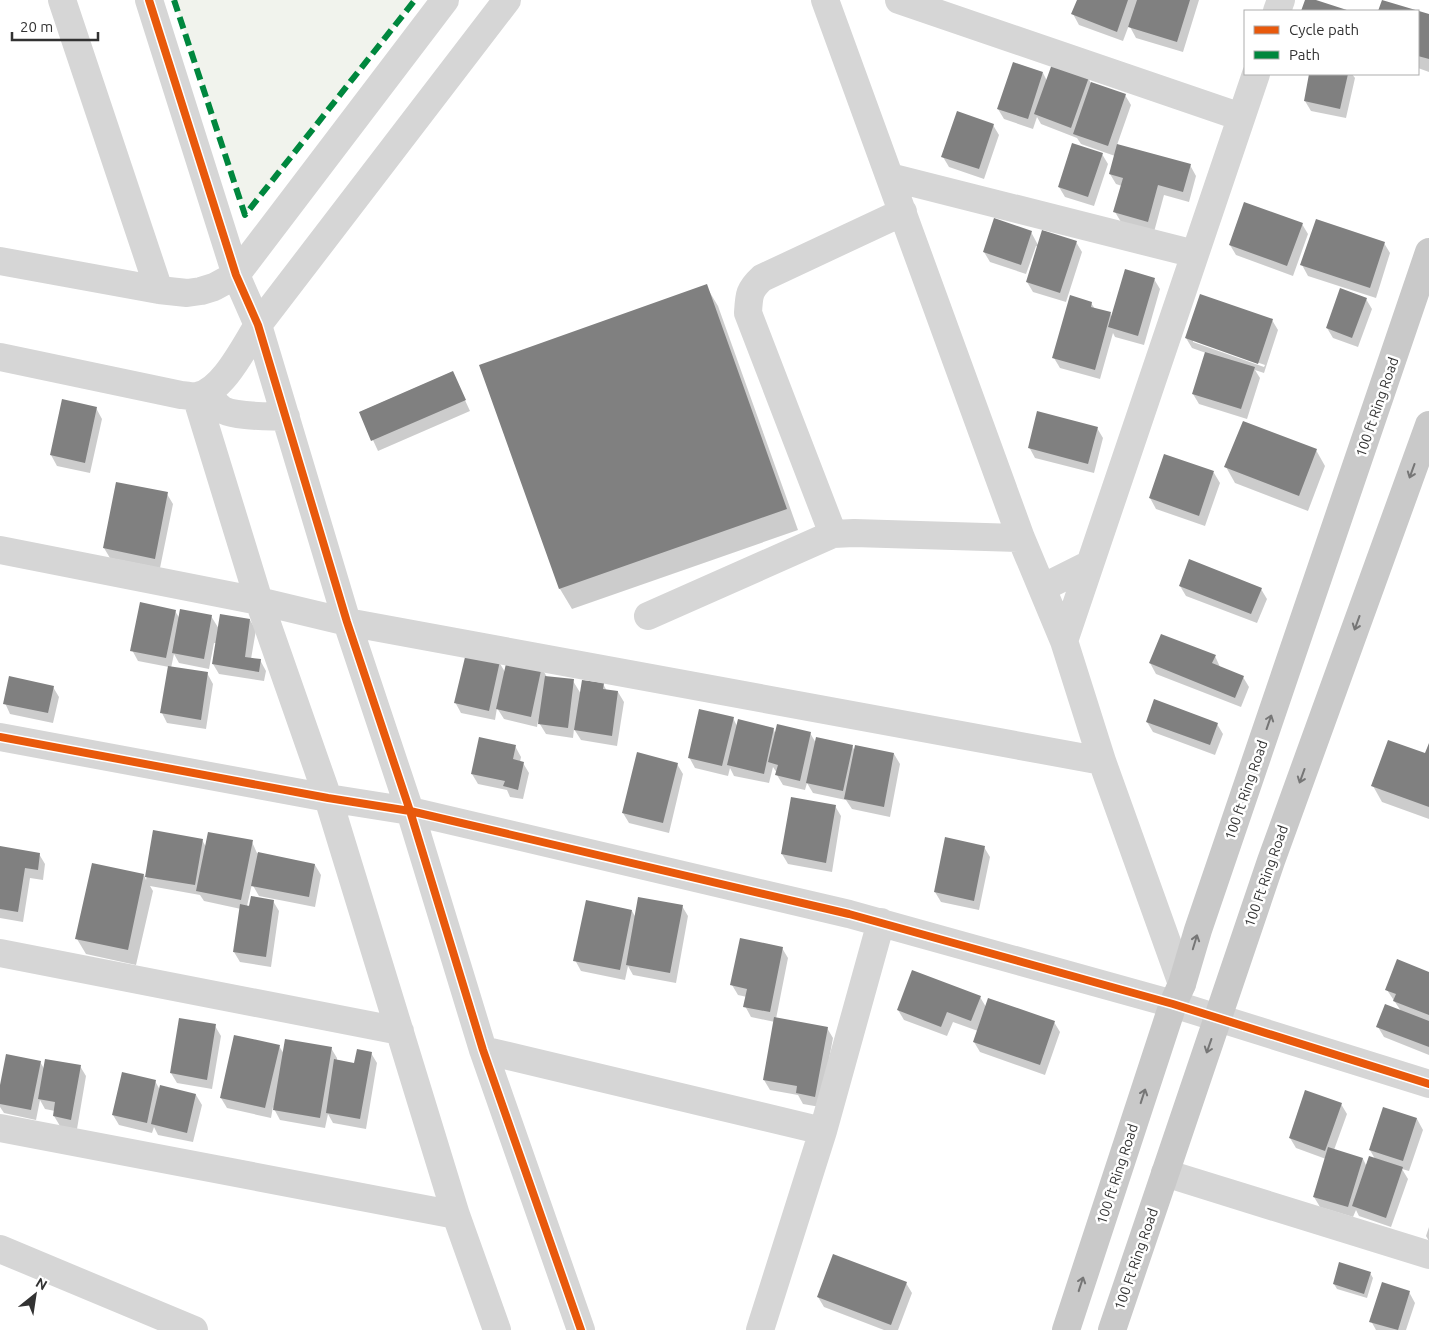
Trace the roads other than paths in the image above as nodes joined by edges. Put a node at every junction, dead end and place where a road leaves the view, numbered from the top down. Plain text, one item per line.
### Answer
1 (62, 0) edge
2 (149, 0) edge
3 (445, 0) edge
4 (507, 0) edge
5 (825, 0) edge
6 (899, 0) edge
7 (1256, 75) edge
8 (1241, 118) junction
9 (890, 177) junction
10 (902, 212) junction
11 (1429, 252) edge
12 (1195, 254) junction
13 (0, 261) edge
14 (236, 275) junction
15 (159, 290) junction
16 (258, 325) junction
17 (0, 357) edge
18 (202, 394) junction
19 (286, 417) junction
20 (1429, 425) edge
21 (834, 534) junction
22 (1021, 538) junction
23 (0, 550) edge
24 (1090, 564) junction
25 (1042, 588) junction
26 (260, 601) junction
27 (648, 616) dead end
28 (347, 622) junction
29 (1064, 641) junction
30 (0, 737) edge
31 (1102, 761) junction
32 (328, 798) junction
33 (410, 811) junction
34 (880, 922) junction
35 (0, 953) edge
36 (1178, 994) junction
37 (1218, 1018) junction
38 (400, 1031) junction
39 (484, 1050) junction
40 (1429, 1084) edge
41 (0, 1128) edge
42 (823, 1131) junction
43 (1165, 1173) junction
44 (456, 1215) junction
45 (0, 1249) edge
46 (1429, 1255) edge
47 (194, 1330) edge
48 (498, 1330) edge
49 (581, 1330) edge
50 (760, 1330) edge
51 (1066, 1330) edge
52 (1112, 1330) edge

1 - 15 street
2 - 14 street
3 - 14 street
4 - 16 street
5 - 9 street
6 - 8 street
7 - 8 street
8 - 12 street
9 - 10 street
9 - 12 street
10 - 21 street
10 - 22 street
36 -> 11 main road, 100 ft Ring Road
12 - 24 street
13 - 15 street
14 - 15 street
14 - 16 street
16 - 18 street
16 - 19 street
17 - 18 street
18 - 19 street
18 - 26 street
19 - 28 street
20 -> 37 main road, 100 Ft Ring Road
21 - 22 street
21 - 27 street
22 - 25 street
23 - 26 street
24 - 25 street
24 - 29 street
25 - 29 street
26 - 28 street
26 - 32 street
28 - 31 street
28 - 33 street
29 - 31 street
30 - 32 street
31 - 36 street
32 - 33 street
32 - 38 street
33 - 34 street
33 - 39 street
34 - 36 street
34 - 42 street
35 - 38 street
36 - 37 street
51 -> 36 main road, 100 ft Ring Road
37 - 40 street
37 -> 43 main road, 100 Ft Ring Road
38 - 44 street
39 - 42 street
39 - 49 street
41 - 44 street
42 - 50 street
43 - 46 street
43 - 52 main road, 100 Ft Ring Road
44 - 48 street
45 - 47 street

